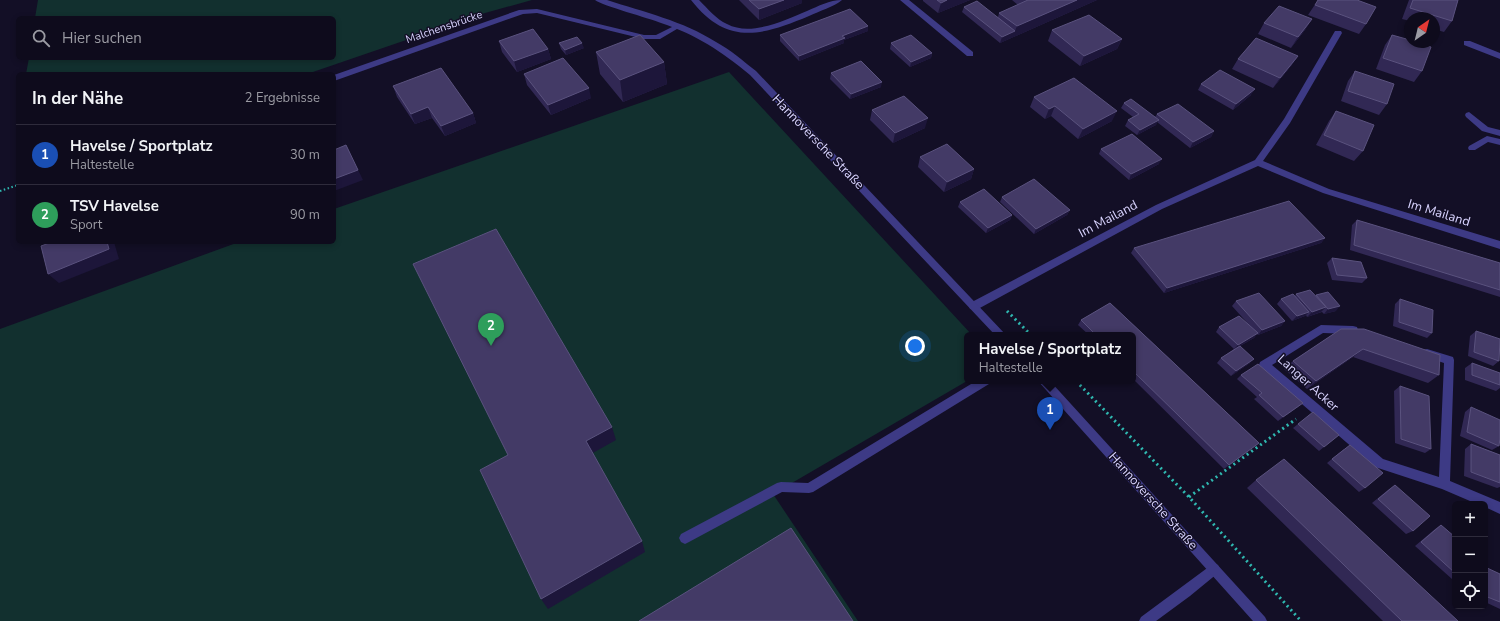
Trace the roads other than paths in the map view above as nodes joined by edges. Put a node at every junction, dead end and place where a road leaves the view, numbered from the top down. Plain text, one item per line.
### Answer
1 (695, 0) edge
2 (838, 0) edge
3 (904, 0) edge
4 (604, 1) edge
5 (678, 26) junction
6 (1338, 32) dead end
7 (1467, 43) dead end
8 (970, 54) dead end
9 (1500, 56) edge
10 (336, 77) edge
11 (1469, 114) dead end
12 (1500, 133) edge
13 (1500, 142) edge
14 (1472, 148) dead end
15 (1258, 162) junction
16 (1500, 245) edge
17 (974, 306) junction
18 (998, 332) edge
19 (1366, 333) edge
20 (1419, 350) edge
21 (980, 384) edge
22 (1046, 384) edge
23 (1444, 484) junction
24 (1500, 508) edge
25 (685, 538) dead end
26 (1214, 569) junction
27 (1145, 621) edge
28 (1261, 621) edge

1 - 2 street
3 - 8 street
4 - 5 street, Hannoversche Straße
5 - 10 street, Malchensbrücke
5 - 17 street, Hannoversche Straße
6 - 15 street
7 - 9 street
11 - 12 street
13 - 14 street
15 - 16 street, Im Mailand
15 - 17 street, Im Mailand
17 - 18 street, Hannoversche Straße
19 - 23 street, Langer Acker
20 - 23 street
21 - 25 street
22 - 26 street, Hannoversche Straße
23 - 24 street, Langer Acker
26 - 27 street
26 - 28 street, Hannoversche Straße

